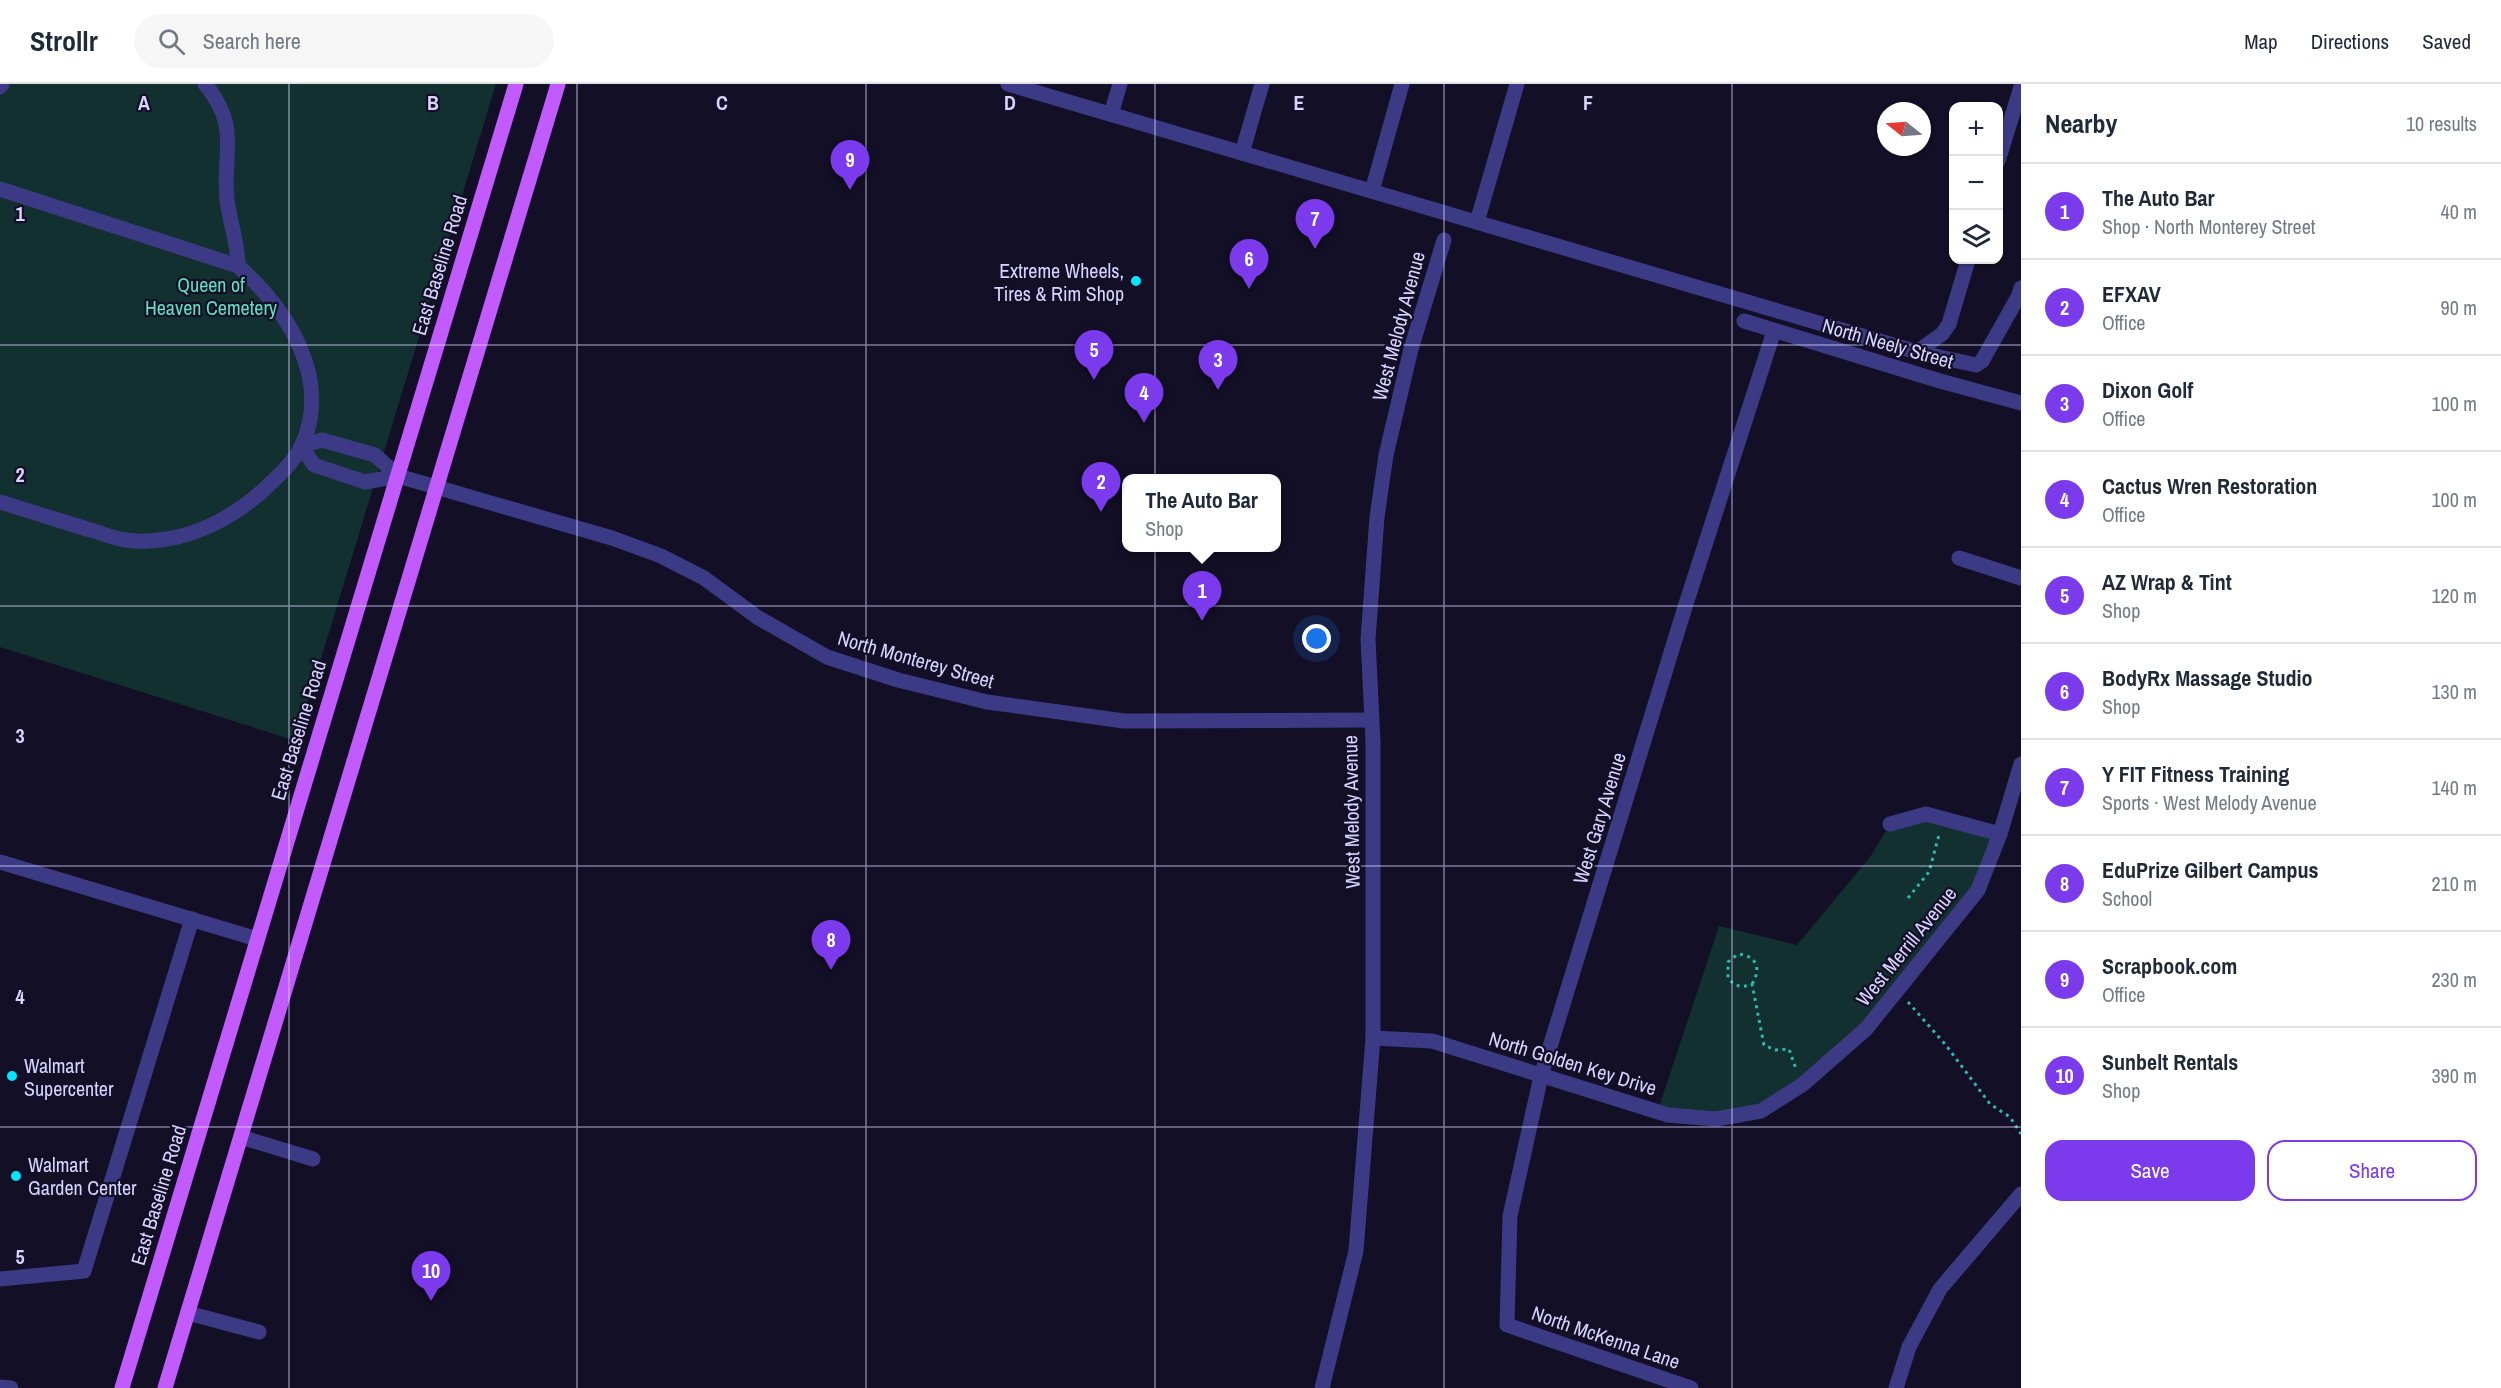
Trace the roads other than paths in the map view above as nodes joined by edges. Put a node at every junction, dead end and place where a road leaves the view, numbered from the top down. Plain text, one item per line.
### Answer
1 (205, 84) edge
2 (516, 84) edge
3 (558, 84) edge
4 (1008, 84) edge
5 (1120, 84) edge
6 (1262, 84) edge
7 (1402, 84) edge
8 (1517, 84) edge
9 (2021, 87) edge
10 (1047, 90) edge
11 (1111, 114) junction
12 (1242, 153) junction
13 (2000, 156) edge
14 (0, 189) edge
15 (1372, 191) junction
16 (1477, 222) junction
17 (1444, 240) dead end
18 (1967, 264) edge
19 (237, 266) junction
20 (2021, 288) edge
21 (1744, 321) dead end
22 (1774, 331) junction
23 (1917, 352) junction
24 (2021, 402) edge
25 (301, 446) junction
26 (398, 476) junction
27 (436, 488) junction
28 (0, 502) edge
29 (1959, 558) dead end
30 (2021, 578) edge
31 (1370, 720) junction
32 (2021, 764) edge
33 (1890, 824) dead end
34 (2000, 834) junction
35 (0, 862) edge
36 (192, 919) junction
37 (257, 939) junction
38 (1373, 1038) junction
39 (1541, 1076) junction
40 (1761, 1111) joint
41 (241, 1137) junction
42 (313, 1159) dead end
43 (2021, 1194) edge
44 (0, 1279) edge
45 (188, 1313) junction
46 (1507, 1325) joint
47 (259, 1332) dead end
48 (122, 1388) edge
49 (165, 1388) edge
50 (1322, 1388) edge
51 (1691, 1388) edge
52 (1896, 1388) edge

1 - 19 street
2 - 26 main road, East Baseline Road
3 - 27 main road
4 - 10 street
5 - 11 street
6 - 12 street
7 - 15 street
8 - 16 street
9 - 13 street
10 - 11 street
11 - 12 street
12 - 15 street
14 - 19 street
15 - 16 street
16 - 23 street
17 - 31 street, West Melody Avenue
18 - 23 street
19 - 25 street
20 - 23 street
21 - 22 street, North Neely Street
22 - 24 street, North Neely Street
22 - 39 street, West Gary Avenue
25 - 26 street
25 - 26 street
25 - 28 street
26 - 27 street, North Monterey Street
26 - 37 main road, East Baseline Road
27 - 31 street, North Monterey Street
27 - 41 main road
29 - 30 street
31 - 38 street, West Melody Avenue
32 - 34 street, West Merrill Avenue
33 - 34 street
34 - 40 street, West Merrill Avenue
35 - 36 street
36 - 37 street
36 - 44 street
37 - 48 main road, East Baseline Road
38 - 39 street, North Golden Key Drive
38 - 50 street, West Melody Avenue
39 - 40 street, North Golden Key Drive
39 - 46 street, West Gary Avenue
41 - 42 street
41 - 45 main road
43 - 52 street
45 - 47 street
45 - 49 main road
46 - 51 street, North McKenna Lane

